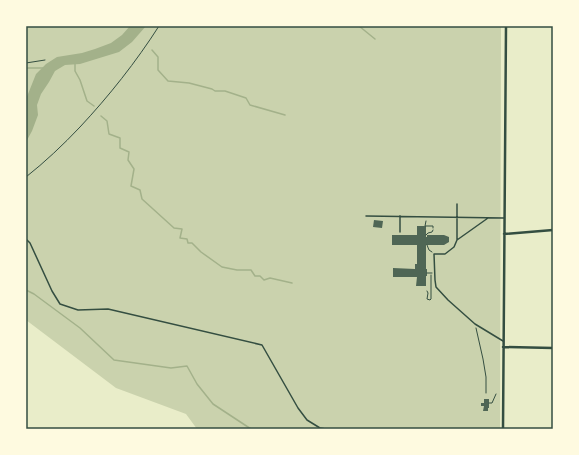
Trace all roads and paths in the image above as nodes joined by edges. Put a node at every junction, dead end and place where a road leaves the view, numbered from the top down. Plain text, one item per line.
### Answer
1 (159, 26) edge
2 (506, 26) edge
3 (45, 60) dead end
4 (26, 63) edge
5 (26, 177) edge
6 (457, 204) dead end
7 (366, 216) dead end
8 (400, 216) junction
9 (429, 216) junction
10 (457, 217) junction
11 (489, 217) junction
12 (504, 218) junction
13 (433, 228) dead end
14 (433, 230) dead end
15 (553, 230) edge
16 (400, 232) dead end
17 (504, 234) junction
18 (426, 235) dead end
19 (26, 239) edge
20 (457, 240) junction
21 (427, 245) dead end
22 (432, 252) dead end
23 (427, 273) dead end
24 (427, 291) dead end
25 (475, 324) junction
26 (503, 341) junction
27 (503, 347) junction
28 (553, 348) edge
29 (486, 393) dead end
30 (496, 394) dead end
31 (489, 403) dead end
32 (326, 429) edge
33 (502, 429) edge

1 - 5 path
2 - 12 street
3 - 4 path
6 - 10 lane
7 - 8 lane
8 - 9 lane
8 - 16 lane
9 - 10 lane
9 - 13 path
10 - 11 lane
10 - 20 lane
11 - 12 lane
11 - 20 lane
12 - 17 street
14 - 18 path
15 - 17 street
17 - 26 street
19 - 32 lane
20 - 25 lane
21 - 22 path
23 - 24 path
25 - 26 lane
25 - 29 path
26 - 27 street
27 - 28 street
27 - 33 street
30 - 31 path

